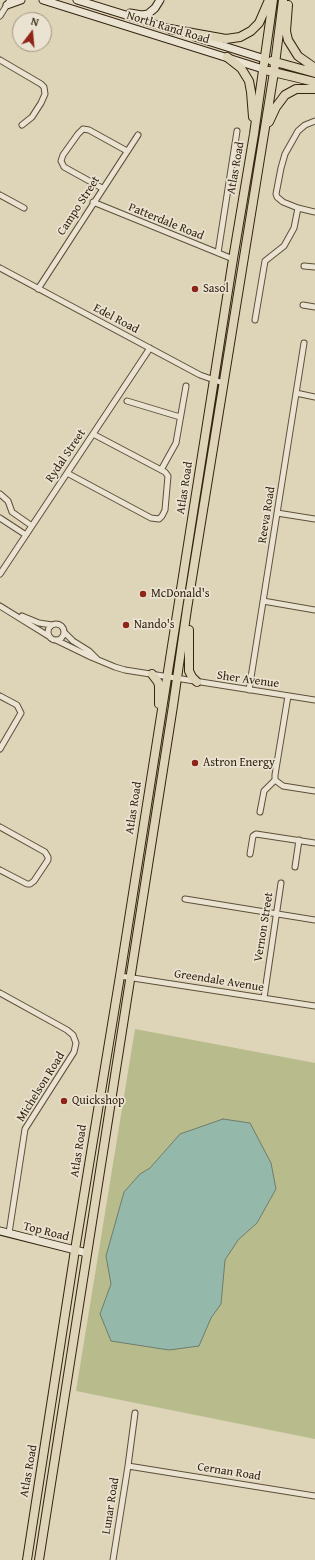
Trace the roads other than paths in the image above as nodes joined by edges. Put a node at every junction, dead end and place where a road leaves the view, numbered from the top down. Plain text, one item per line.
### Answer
1 (20, 0) edge
2 (43, 0) edge
3 (76, 0) edge
4 (160, 0) edge
5 (269, 0) edge
6 (273, 0) edge
7 (283, 0) edge
8 (288, 0) edge
9 (8, 2) edge
10 (96, 6) junction
11 (0, 16) edge
12 (170, 29) junction
13 (227, 57) junction
14 (265, 59) junction
15 (0, 60) edge
16 (275, 62) junction
17 (315, 68) edge
18 (263, 69) junction
19 (274, 72) junction
20 (315, 73) edge
21 (315, 82) edge
22 (315, 89) edge
23 (315, 122) edge
24 (22, 125) dead end
25 (237, 131) dead end
26 (254, 134) junction
27 (138, 135) dead end
28 (263, 139) junction
29 (127, 151) junction
30 (102, 188) junction
31 (0, 195) edge
32 (93, 202) junction
33 (24, 208) dead end
34 (298, 208) junction
35 (315, 212) edge
36 (218, 253) junction
37 (232, 259) junction
38 (304, 266) dead end
39 (315, 267) edge
40 (0, 268) edge
41 (38, 289) junction
42 (302, 305) dead end
43 (315, 307) edge
44 (255, 320) dead end
45 (304, 343) dead end
46 (150, 348) junction
47 (214, 381) junction
48 (223, 383) junction
49 (186, 386) dead end
50 (296, 394) junction
51 (315, 397) edge
52 (127, 401) dead end
53 (180, 418) junction
54 (93, 434) junction
55 (161, 470) junction
56 (67, 473) junction
57 (0, 494) edge
58 (277, 513) junction
59 (0, 518) edge
60 (315, 519) edge
61 (32, 526) junction
62 (26, 535) junction
63 (0, 574) edge
64 (263, 601) junction
65 (0, 606) edge
66 (187, 609) junction
67 (8, 610) junction
68 (315, 610) edge
69 (52, 625) junction
70 (64, 632) junction
71 (50, 637) junction
72 (56, 640) junction
73 (98, 659) junction
74 (152, 674) junction
75 (168, 677) junction
76 (177, 679) junction
77 (197, 682) junction
78 (249, 690) junction
79 (0, 696) edge
80 (288, 696) junction
81 (315, 700) edge
82 (159, 727) junction
83 (0, 749) edge
84 (275, 780) junction
85 (315, 791) edge
86 (260, 812) dead end
87 (0, 827) edge
88 (299, 840) junction
89 (315, 843) edge
90 (250, 854) dead end
91 (295, 866) dead end
92 (0, 870) edge
93 (281, 883) dead end
94 (185, 899) dead end
95 (276, 914) junction
96 (315, 920) edge
97 (120, 976) junction
98 (131, 977) junction
99 (0, 993) edge
100 (264, 998) junction
101 (315, 1006) edge
102 (0, 1231) edge
103 (9, 1233) junction
104 (75, 1250) junction
105 (87, 1253) junction
106 (135, 1414) dead end
107 (128, 1466) junction
108 (140, 1467) joint
109 (315, 1496) edge
110 (27, 1560) edge
111 (38, 1560) edge
112 (113, 1560) edge

1 - 9 main road
2 - 13 main road, North Rand Road
3 - 10 main road, North Rand Road
4 - 10 main road
5 - 12 main road
6 - 14 main road, Atlas Road
7 - 16 main road, Atlas Road
8 - 17 main road
9 - 11 street
10 - 12 main road, North Rand Road
12 - 14 main road, North Rand Road
13 - 18 main road, North Rand Road
13 - 26 main road
14 - 16 main road
14 - 18 main road, Atlas Road
15 - 24 street
16 - 19 main road, Atlas Road
16 - 20 main road
18 - 19 main road
18 - 26 main road, Atlas Road
19 - 21 main road
19 - 28 main road, Atlas Road
22 - 28 main road
23 - 34 street
25 - 36 street
26 - 37 main road, Atlas Road
27 - 29 street, Campo Street
28 - 48 main road, Atlas Road
29 - 30 street, Campo Street
29 - 30 street
30 - 32 street, Campo Street
31 - 33 street
32 - 36 street, Patterdale Road
32 - 41 street, Campo Street
34 - 35 street
34 - 44 street
36 - 37 street, Patterdale Road
37 - 47 main road, Atlas Road
38 - 39 street
40 - 41 street, Edel Road
41 - 46 street, Edel Road
42 - 43 street
45 - 50 street, Reeva Road
46 - 47 street, Edel Road
46 - 54 street, Rydal Street
47 - 48 street, Edel Road
47 - 75 main road, Atlas Road
48 - 66 main road, Atlas Road
49 - 53 street
50 - 51 street
50 - 58 street, Reeva Road
52 - 53 street
53 - 55 street
54 - 55 street
54 - 56 street, Rydal Street
55 - 56 street
56 - 61 street, Rydal Street
57 - 61 street
58 - 60 street
58 - 64 street, Reeva Road
59 - 62 street
61 - 62 street, Rydal Street
62 - 63 street, Rydal Street
64 - 68 street
64 - 78 street, Reeva Road
65 - 67 street
66 - 76 main road, Atlas Road
66 - 77 main road
67 - 69 street
67 - 71 street
69 - 70 street
69 - 71 street
70 - 72 street
70 - 73 street
71 - 72 street
72 - 73 street
73 - 74 street, Sher Avenue
74 - 75 street, Sher Avenue
74 - 82 main road
75 - 76 street, Sher Avenue
75 - 82 main road, Atlas Road
76 - 77 street, Sher Avenue
76 - 98 main road, Atlas Road
77 - 78 street, Sher Avenue
78 - 80 street, Sher Avenue
79 - 83 street
80 - 81 street, Sher Avenue
80 - 84 street
82 - 97 main road, Atlas Road
84 - 85 street
84 - 86 street
87 - 92 street
88 - 89 street
88 - 90 street
88 - 91 street
93 - 95 street, Vernon Street
94 - 95 street
95 - 96 street
95 - 100 street, Vernon Street
97 - 98 street, Greendale Avenue
97 - 104 main road, Atlas Road
98 - 100 street, Greendale Avenue
98 - 105 main road, Atlas Road
99 - 103 street, Michelson Road
100 - 101 street, Greendale Avenue
102 - 103 main road, Top Road
103 - 104 main road, Top Road
104 - 105 main road, Top Road
104 - 110 main road, Atlas Road
105 - 111 main road, Atlas Road
106 - 107 street
107 - 108 street, Lunar Road
107 - 112 street, Lunar Road
108 - 109 street, Cernan Road

